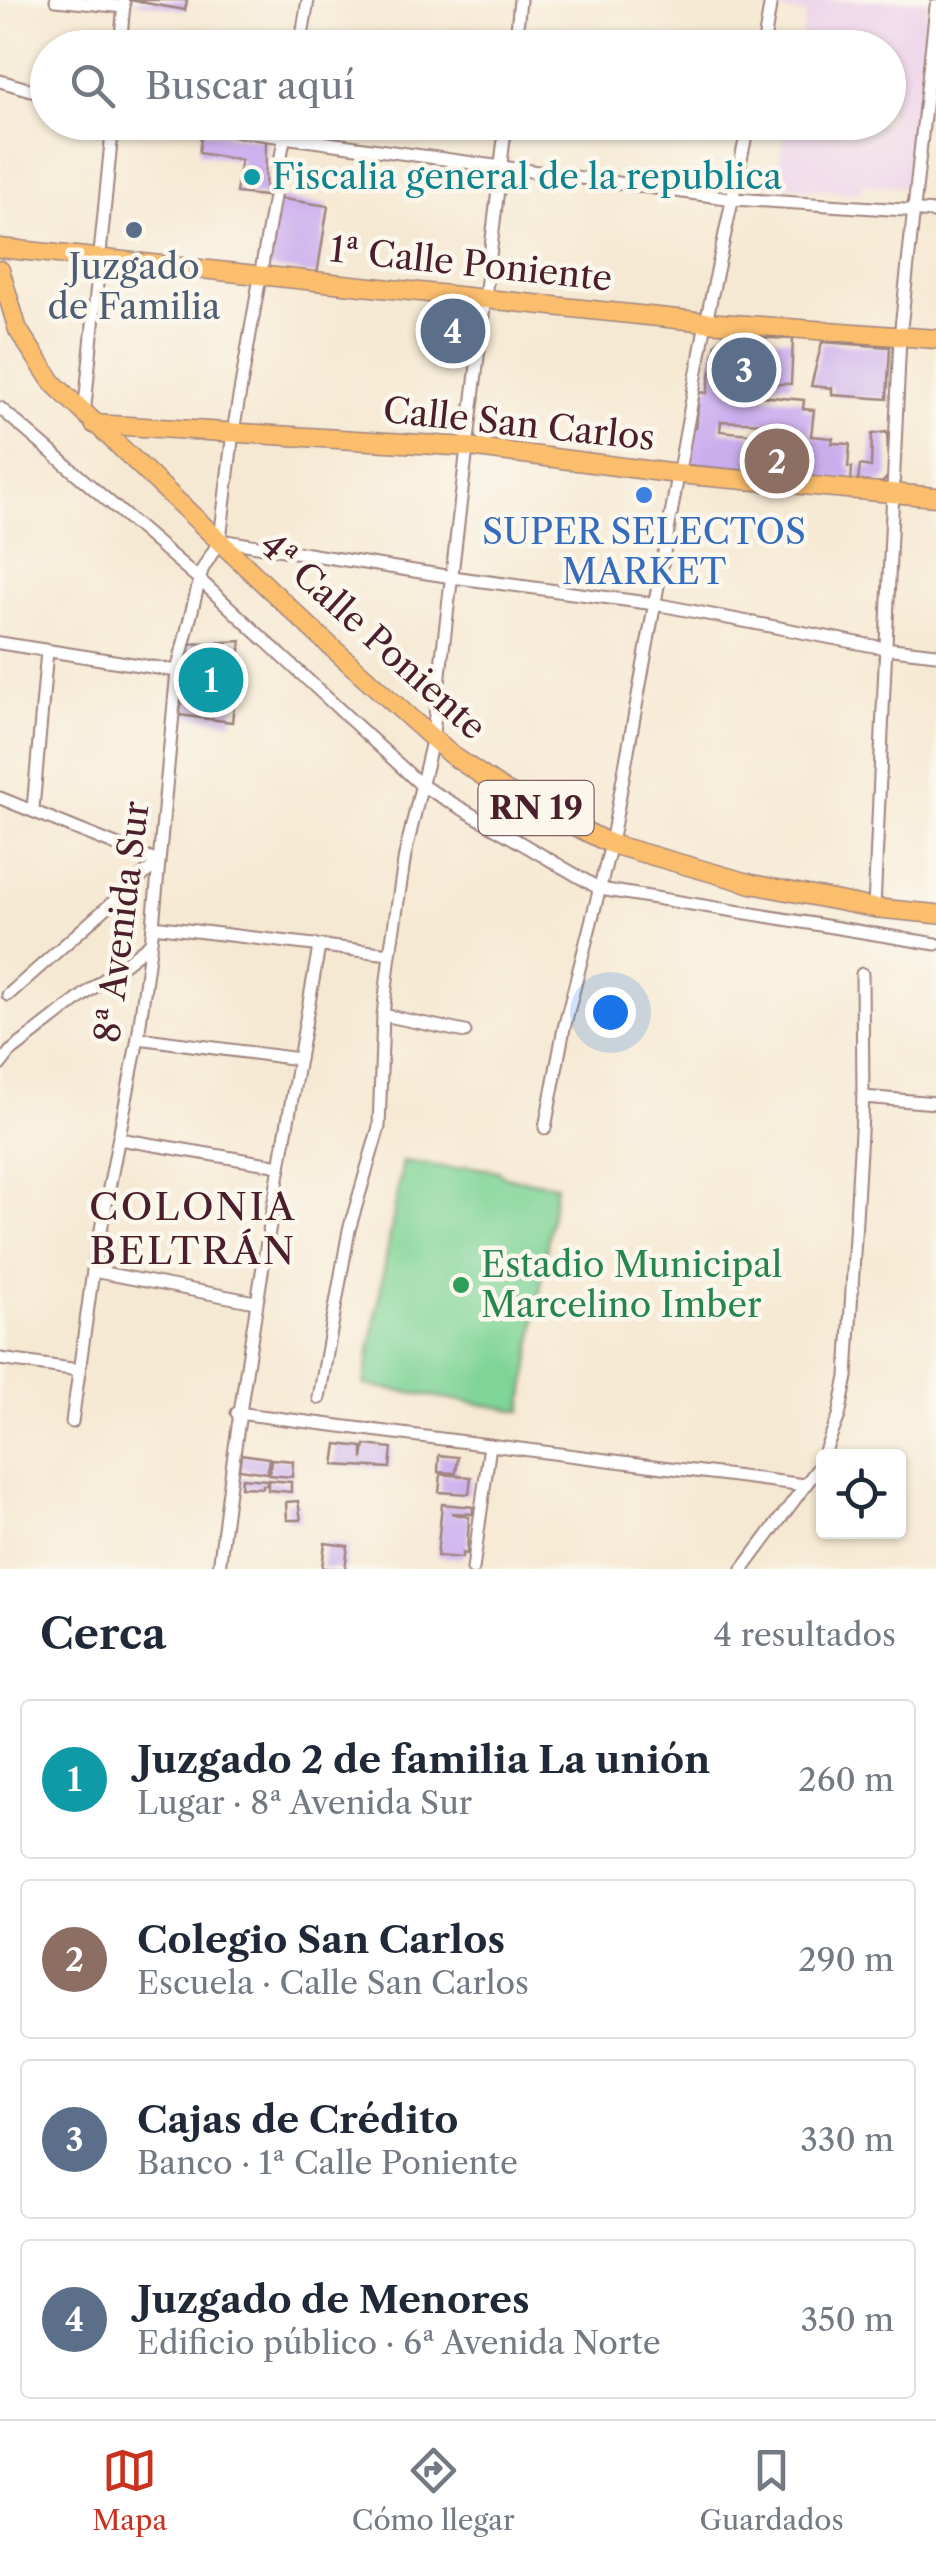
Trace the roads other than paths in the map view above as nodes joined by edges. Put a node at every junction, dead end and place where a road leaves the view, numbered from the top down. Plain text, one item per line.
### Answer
1 (56, 0) edge
2 (308, 0) edge
3 (520, 0) edge
4 (772, 0) edge
5 (124, 4) edge
6 (936, 6) edge
7 (122, 30) edge
8 (303, 30) edge
9 (517, 30) edge
10 (766, 30) edge
11 (3, 86) edge
12 (30, 91) edge
13 (110, 140) edge
14 (284, 140) edge
15 (291, 140) edge
16 (504, 140) edge
17 (745, 140) edge
18 (501, 168) junction
19 (734, 199) junction
20 (914, 210) junction
21 (936, 212) edge
22 (0, 248) edge
23 (99, 256) junction
24 (0, 270) edge
25 (260, 274) junction
26 (486, 298) junction
27 (706, 322) junction
28 (900, 337) junction
29 (936, 339) edge
30 (0, 408) edge
31 (89, 420) junction
32 (233, 432) junction
33 (469, 447) junction
34 (677, 474) junction
35 (892, 494) junction
36 (936, 497) edge
37 (220, 540) junction
38 (452, 578) junction
39 (200, 580) junction
40 (654, 604) junction
41 (0, 643) edge
42 (884, 648) junction
43 (47, 651) junction
44 (936, 654) edge
45 (177, 671) junction
46 (432, 741) junction
47 (421, 785) junction
48 (0, 798) edge
49 (33, 809) junction
50 (611, 844) junction
51 (158, 862) junction
52 (600, 889) junction
53 (874, 908) junction
54 (936, 914) edge
55 (153, 926) junction
56 (150, 944) junction
57 (936, 944) edge
58 (319, 947) junction
59 (390, 954) junction
60 (862, 974) dead end
61 (8, 995) dead end
62 (383, 1015) junction
63 (464, 1032) dead end
64 (138, 1038) junction
65 (299, 1059) junction
66 (0, 1065) edge
67 (863, 1097) junction
68 (936, 1103) edge
69 (545, 1128) dead end
70 (119, 1139) junction
71 (280, 1166) junction
72 (94, 1271) junction
73 (255, 1302) junction
74 (0, 1359) edge
75 (79, 1370) junction
76 (318, 1398) dead end
77 (238, 1413) junction
78 (72, 1422) dead end
79 (490, 1445) junction
80 (805, 1485) junction
81 (219, 1569) edge
82 (473, 1569) edge
83 (743, 1569) edge

1 - 5 street
2 - 8 street
3 - 9 street
4 - 10 street
5 - 7 street
6 - 20 street
11 - 12 street
13 - 23 street
14 - 25 street, 8ª Avenida Sur
15 - 18 street
16 - 18 street
17 - 19 street
18 - 19 street
18 - 26 street
19 - 20 street
19 - 27 street
20 - 21 street
20 - 28 street
22 - 23 main road, 1ª Calle Poniente
23 - 25 main road, 1ª Calle Poniente
23 - 31 street
24 - 31 main road, 4ª Calle Poniente / RN 19
25 - 26 main road, 1ª Calle Poniente
25 - 32 street, 8ª Avenida Sur
26 - 27 main road, 1ª Calle Poniente
26 - 33 street
27 - 28 main road, 1ª Calle Poniente
27 - 34 street
28 - 29 main road, 1ª Calle Poniente
28 - 35 street
30 - 39 street
31 - 32 main road, Calle San Carlos
31 - 37 main road, 4ª Calle Poniente / RN 19
32 - 33 main road, Calle San Carlos
32 - 37 street, 8ª Avenida Sur
33 - 34 main road, Calle San Carlos
33 - 38 street
34 - 35 main road, Calle San Carlos
34 - 40 street
35 - 36 main road, Calle San Carlos
35 - 42 street
37 - 38 street
37 - 39 street, 8ª Avenida Sur
37 - 46 main road, 4ª Calle Poniente / RN 19
38 - 40 street
38 - 46 street
39 - 45 street, 8ª Avenida Sur
39 - 47 street
40 - 42 street
40 - 50 street
41 - 43 street
42 - 44 street
42 - 53 street
43 - 45 street
43 - 49 street
45 - 51 street, 8ª Avenida Sur
46 - 47 street
46 - 50 main road, 4ª Calle Poniente / RN 19
47 - 52 street
47 - 59 street
48 - 49 street
49 - 51 street
50 - 52 street
50 - 53 main road, 4ª Calle Poniente / RN 19
51 - 55 street, 8ª Avenida Sur
51 - 61 street
52 - 57 street
52 - 69 street
53 - 54 main road, 4ª Calle Poniente / RN 19
55 - 56 street, 8ª Avenida Sur
55 - 58 street
56 - 64 street, 8ª Avenida Sur
56 - 66 street
58 - 59 street
58 - 65 street
59 - 62 street
60 - 67 street
62 - 63 street
62 - 76 street
64 - 65 street
64 - 70 street, 8ª Avenida Sur
65 - 71 street
67 - 68 street
67 - 80 street
70 - 71 street
70 - 72 street, 8ª Avenida Sur
71 - 73 street
72 - 73 street
72 - 75 street, 8ª Avenida Sur
73 - 77 street
74 - 75 street
75 - 78 street, 8ª Avenida Sur
77 - 79 street
77 - 81 street
79 - 80 street
79 - 82 street
80 - 83 street

